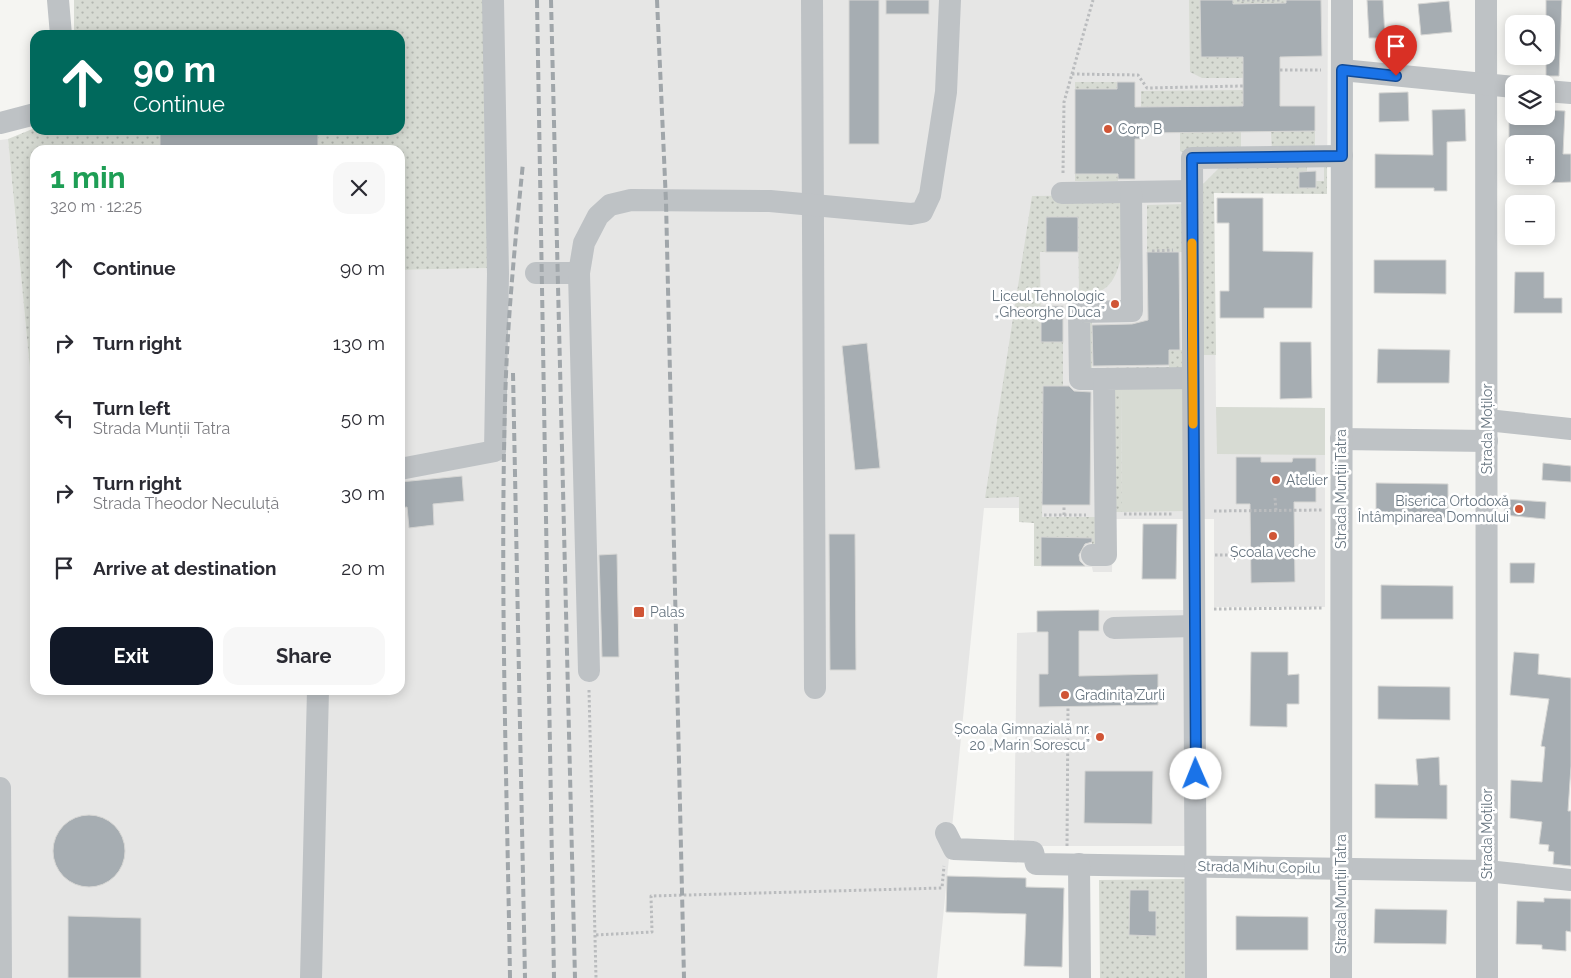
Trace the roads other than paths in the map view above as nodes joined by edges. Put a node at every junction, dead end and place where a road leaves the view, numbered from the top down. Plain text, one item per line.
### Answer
1 (58, 0) edge
2 (494, 0) edge
3 (812, 0) edge
4 (950, 0) edge
5 (1342, 0) edge
6 (1486, 0) edge
7 (61, 30) edge
8 (1342, 70) junction
9 (1486, 85) junction
10 (1505, 86) edge
11 (1555, 91) edge
12 (1571, 93) edge
13 (30, 115) edge
14 (0, 123) edge
15 (1342, 156) junction
16 (1192, 191) junction
17 (1062, 192) road end
18 (1131, 192) junction
19 (812, 204) junction
20 (536, 273) dead end
21 (579, 273) junction
22 (1193, 378) junction
23 (1104, 379) junction
24 (1571, 429) edge
25 (1487, 431) junction
26 (1341, 439) junction
27 (405, 468) edge
28 (1092, 555) dead end
29 (1194, 617) junction
30 (1114, 628) dead end
31 (589, 672) road end
32 (815, 688) dead end
33 (318, 695) edge
34 (0, 788) edge
35 (946, 833) dead end
36 (1073, 864) junction
37 (1196, 866) junction
38 (1341, 868) junction
39 (1487, 870) junction
40 (1571, 880) edge
41 (1, 978) edge
42 (311, 978) edge
43 (1080, 978) edge
44 (1196, 978) edge
45 (1341, 978) edge
46 (1487, 978) edge

1 - 7 street
2 - 27 street
3 - 19 street
4 - 19 street
5 - 8 street, Strada Munții Tatra
6 - 9 street, Strada Moților
8 - 9 street
8 - 15 street, Strada Munții Tatra
9 - 10 street
9 - 25 street, Strada Moților
11 - 12 street
13 - 14 street
15 - 16 street
15 - 26 street, Strada Munții Tatra
16 - 18 street
16 - 22 street
17 - 18 street
18 - 23 street
19 - 21 street
19 - 32 street
20 - 21 street
21 - 31 street
22 - 23 street
22 - 29 street
23 - 28 street
24 - 25 street
25 - 26 street
25 - 39 street, Strada Moților
26 - 38 street, Strada Munții Tatra
29 - 30 street
29 - 37 street
33 - 42 street
34 - 41 street
35 - 36 street, Strada Mihu Copilu
36 - 37 street, Strada Mihu Copilu
36 - 43 street
37 - 38 street, Strada Mihu Copilu
37 - 44 street
38 - 39 street, Strada Mihu Copilu
38 - 45 street, Strada Munții Tatra
39 - 40 street, Strada Mihu Copilu
39 - 46 street, Strada Moților

